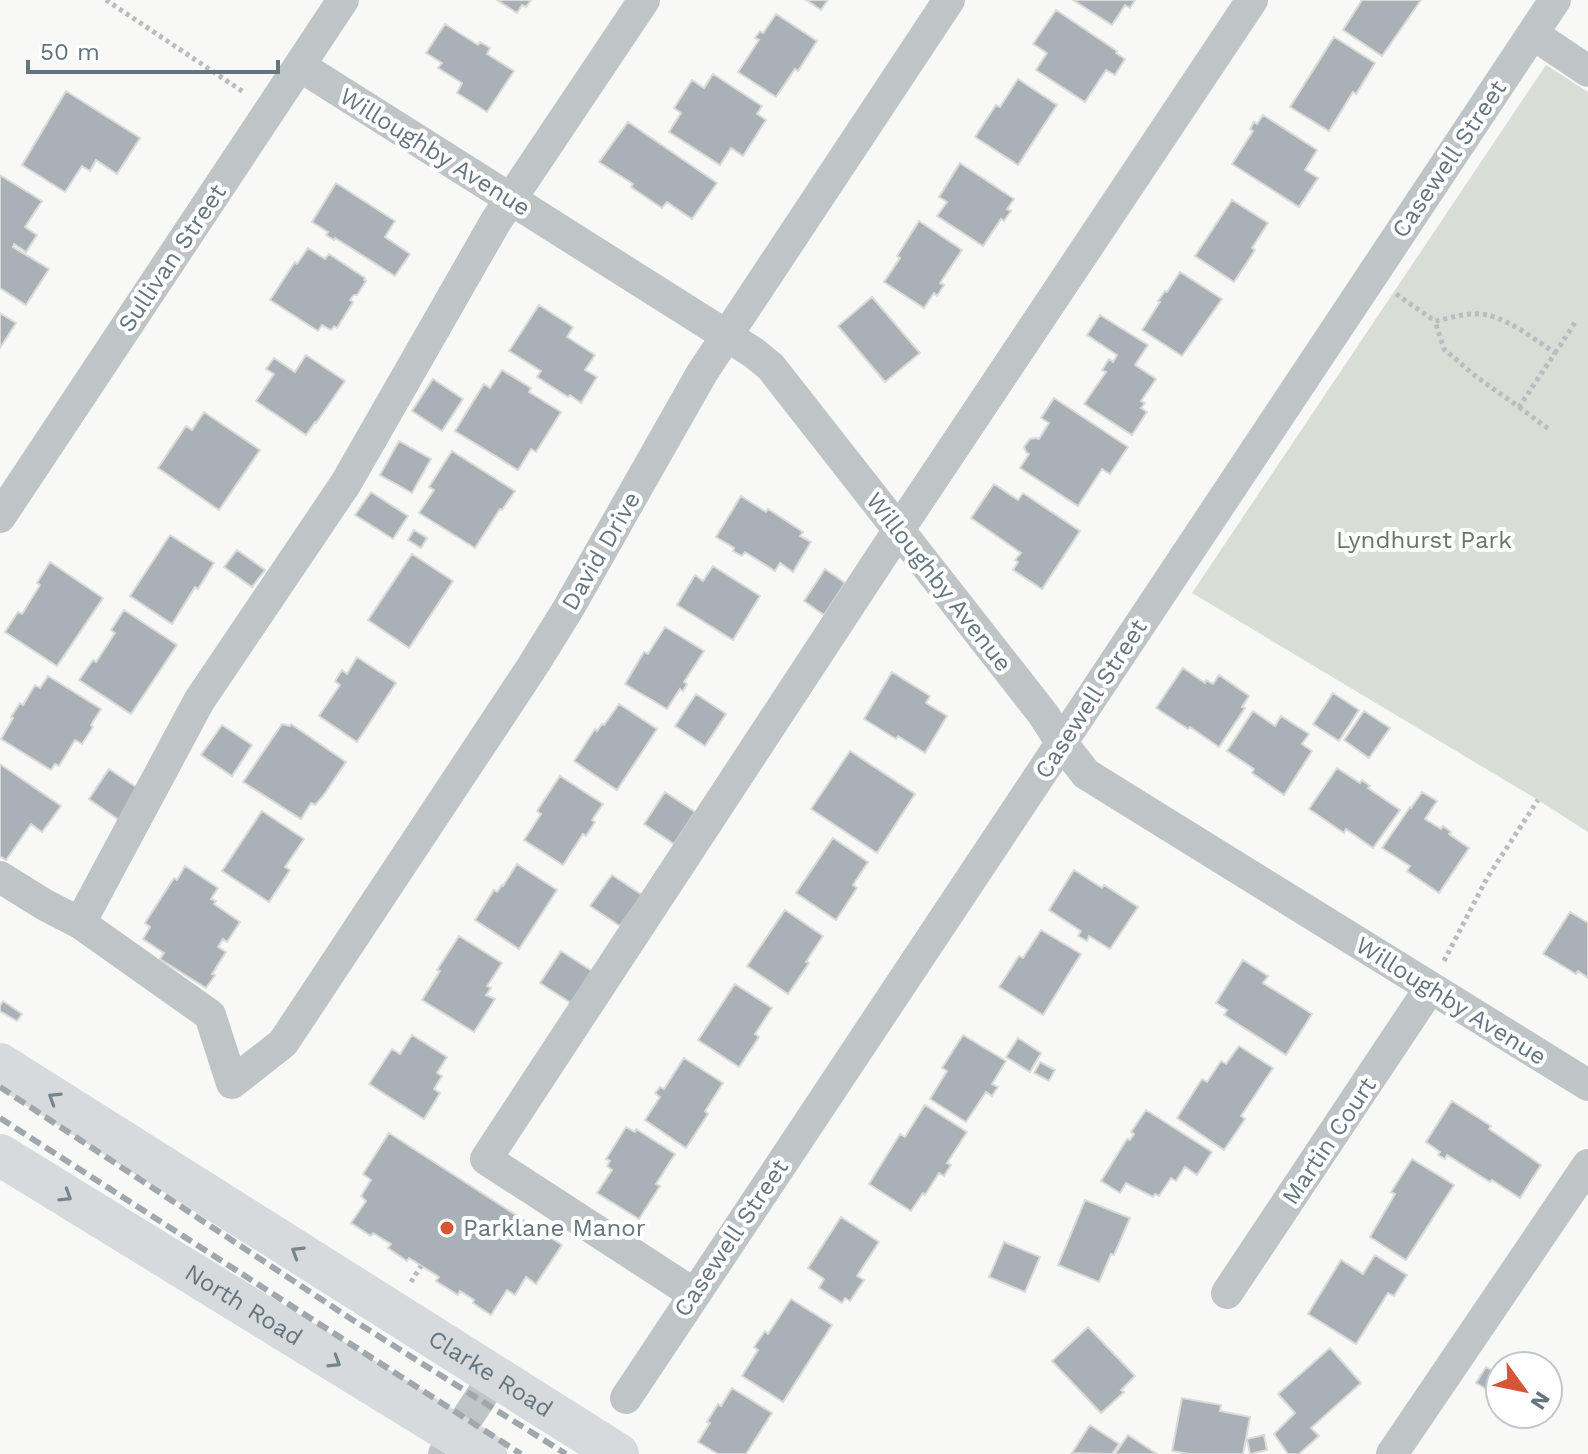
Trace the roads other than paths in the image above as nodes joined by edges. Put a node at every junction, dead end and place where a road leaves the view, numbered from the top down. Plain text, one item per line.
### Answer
1 (343, 0) edge
2 (644, 0) edge
3 (949, 0) edge
4 (1252, 0) edge
5 (1555, 0) edge
6 (1533, 34) junction
7 (300, 66) junction
8 (1588, 71) edge
9 (511, 199) junction
10 (726, 336) junction
11 (0, 517) edge
12 (898, 531) junction
13 (1061, 742) junction
14 (0, 877) edge
15 (80, 923) junction
16 (1436, 977) junction
17 (0, 1064) edge
18 (1588, 1085) edge
19 (0, 1155) edge
20 (1588, 1165) edge
21 (1227, 1293) dead end
22 (694, 1294) junction
23 (495, 1375) junction
24 (626, 1398) dead end
25 (462, 1448) edge
26 (618, 1454) edge
27 (1392, 1454) edge

1 - 7 street, Sullivan Street
2 - 9 street
3 - 10 street, David Drive
4 - 12 street
5 - 6 street, Casewell Street
6 - 8 street
6 - 13 street, Casewell Street
7 - 9 street, Willoughby Avenue
7 - 11 street, Sullivan Street
9 - 10 street, Willoughby Avenue
9 - 15 street
10 - 12 street, Willoughby Avenue
10 - 15 street, David Drive
12 - 13 street, Willoughby Avenue
12 - 22 street
13 - 16 street, Willoughby Avenue
13 - 22 street, Casewell Street
14 - 15 street
16 - 18 street, Willoughby Avenue
16 - 21 street, Martin Court
23 -> 17 main road, Clarke Road
19 -> 25 main road, North Road
20 - 27 street
22 - 24 street, Casewell Street
23 - 25 street
23 - 26 main road, Clarke Road

